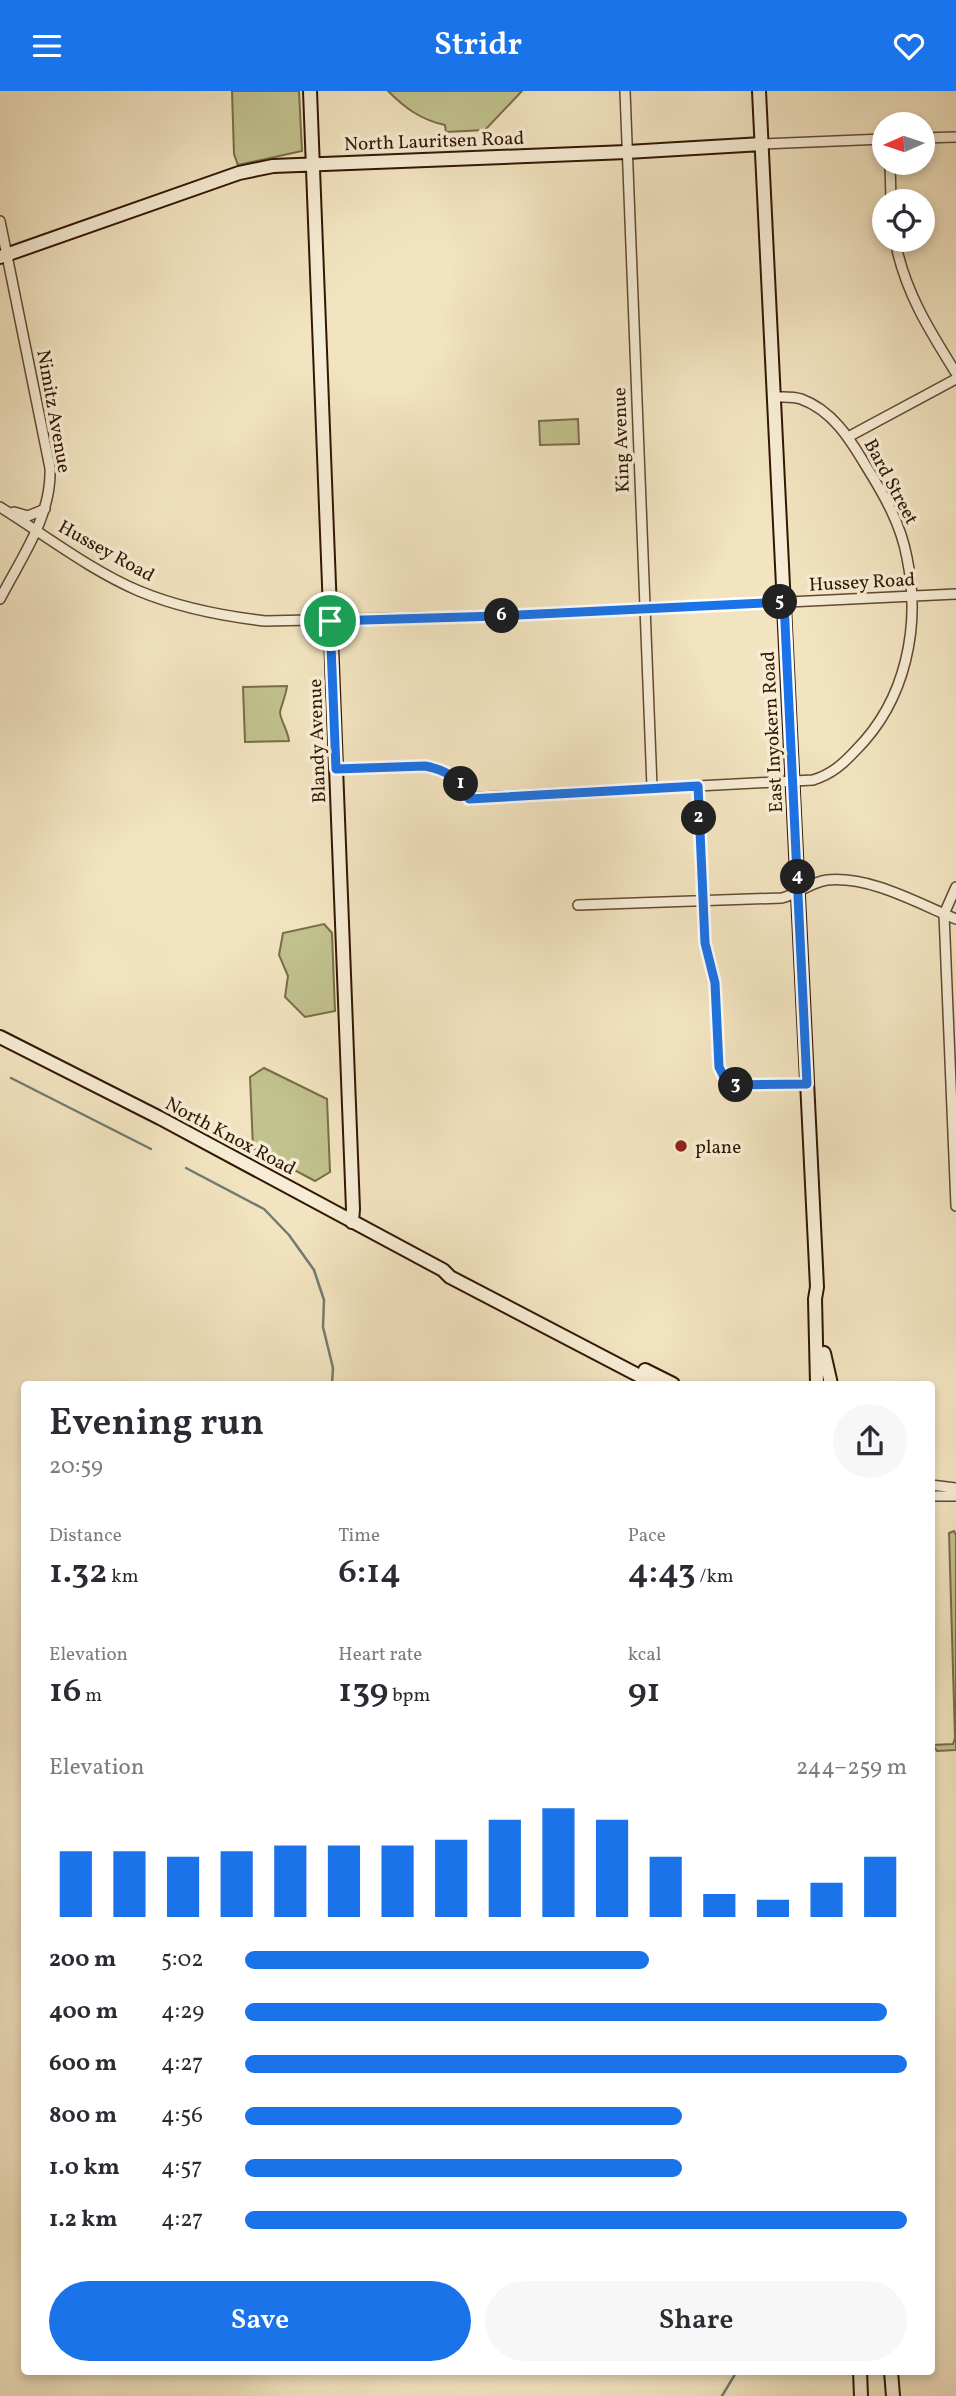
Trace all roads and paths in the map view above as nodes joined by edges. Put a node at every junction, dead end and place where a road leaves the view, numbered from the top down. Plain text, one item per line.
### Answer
1 (310, 91) edge
2 (625, 91) edge
3 (759, 91) edge
4 (956, 137) edge
5 (935, 138) edge
6 (872, 139) edge
7 (762, 144) junction
8 (627, 152) junction
9 (313, 164) junction
10 (0, 221) edge
11 (897, 252) edge
12 (3, 256) edge
13 (956, 373) edge
14 (956, 379) edge
15 (774, 397) junction
16 (848, 437) junction
17 (2, 508) edge
18 (45, 509) junction
19 (36, 529) junction
20 (956, 594) edge
21 (911, 596) junction
22 (0, 599) edge
23 (784, 602) junction
24 (644, 607) junction
25 (330, 621) junction
26 (336, 769) junction
27 (792, 781) junction
28 (698, 786) junction
29 (652, 787) junction
30 (956, 887) edge
31 (799, 892) junction
32 (703, 901) junction
33 (578, 905) dead end
34 (944, 915) junction
35 (956, 919) edge
36 (0, 1037) edge
37 (807, 1084) junction
38 (956, 1206) edge
39 (352, 1222) junction
40 (443, 1270) junction
41 (817, 1287) junction
42 (648, 1381) edge
43 (667, 1381) edge
44 (817, 1381) edge
45 (830, 1381) edge
46 (935, 1485) edge
47 (956, 1488) edge
48 (935, 1496) edge
49 (956, 1496) edge
50 (860, 2375) edge
51 (884, 2375) edge
52 (891, 2375) edge
53 (861, 2396) edge
54 (886, 2396) edge
55 (893, 2396) edge

1 - 9 street, Blandy Avenue
2 - 8 street, King Avenue
3 - 7 street, East Inyokern Road
4 - 5 street
6 - 7 street, North Lauritsen Road
7 - 8 street, North Lauritsen Road
7 - 15 street, East Inyokern Road
8 - 9 street, North Lauritsen Road
8 - 24 street, King Avenue
9 - 12 street, North Lauritsen Road
9 - 25 street, Blandy Avenue
10 - 12 street, Nimitz Avenue
11 - 13 street
12 - 18 street, Nimitz Avenue
14 - 16 street
15 - 16 street, Bard Street
15 - 23 street, East Inyokern Road
16 - 21 street, Bard Street
17 - 18 street
17 - 19 street, Hussey Road
18 - 19 street, Nimitz Avenue
19 - 22 street, Nimitz Avenue
19 - 25 street, Hussey Road
20 - 21 street, Hussey Road
21 - 23 street, Hussey Road
21 - 27 street, Bard Street
23 - 24 street, Hussey Road
23 - 27 street, East Inyokern Road
24 - 25 street, Hussey Road
24 - 29 street, King Avenue
25 - 26 street, Blandy Avenue
26 - 29 street, Bard Street
26 - 39 street, Blandy Avenue
27 - 28 street, Bard Street
27 - 31 street, East Inyokern Road
28 - 29 street, Bard Street
28 - 32 street
30 - 34 street
31 - 32 street
31 - 34 street
31 - 37 street, East Inyokern Road
32 - 33 street
32 - 37 street
34 - 35 street
34 - 38 street
36 - 39 street, North Knox Road
37 - 41 street, East Inyokern Road
39 - 40 street, North Knox Road
40 - 42 street, North Knox Road
40 - 43 street, North Knox Road
41 - 44 street, East Inyokern Road
41 - 45 street, East Inyokern Road
46 - 47 street
48 - 49 street
50 - 53 street
51 - 54 street
52 - 55 street

